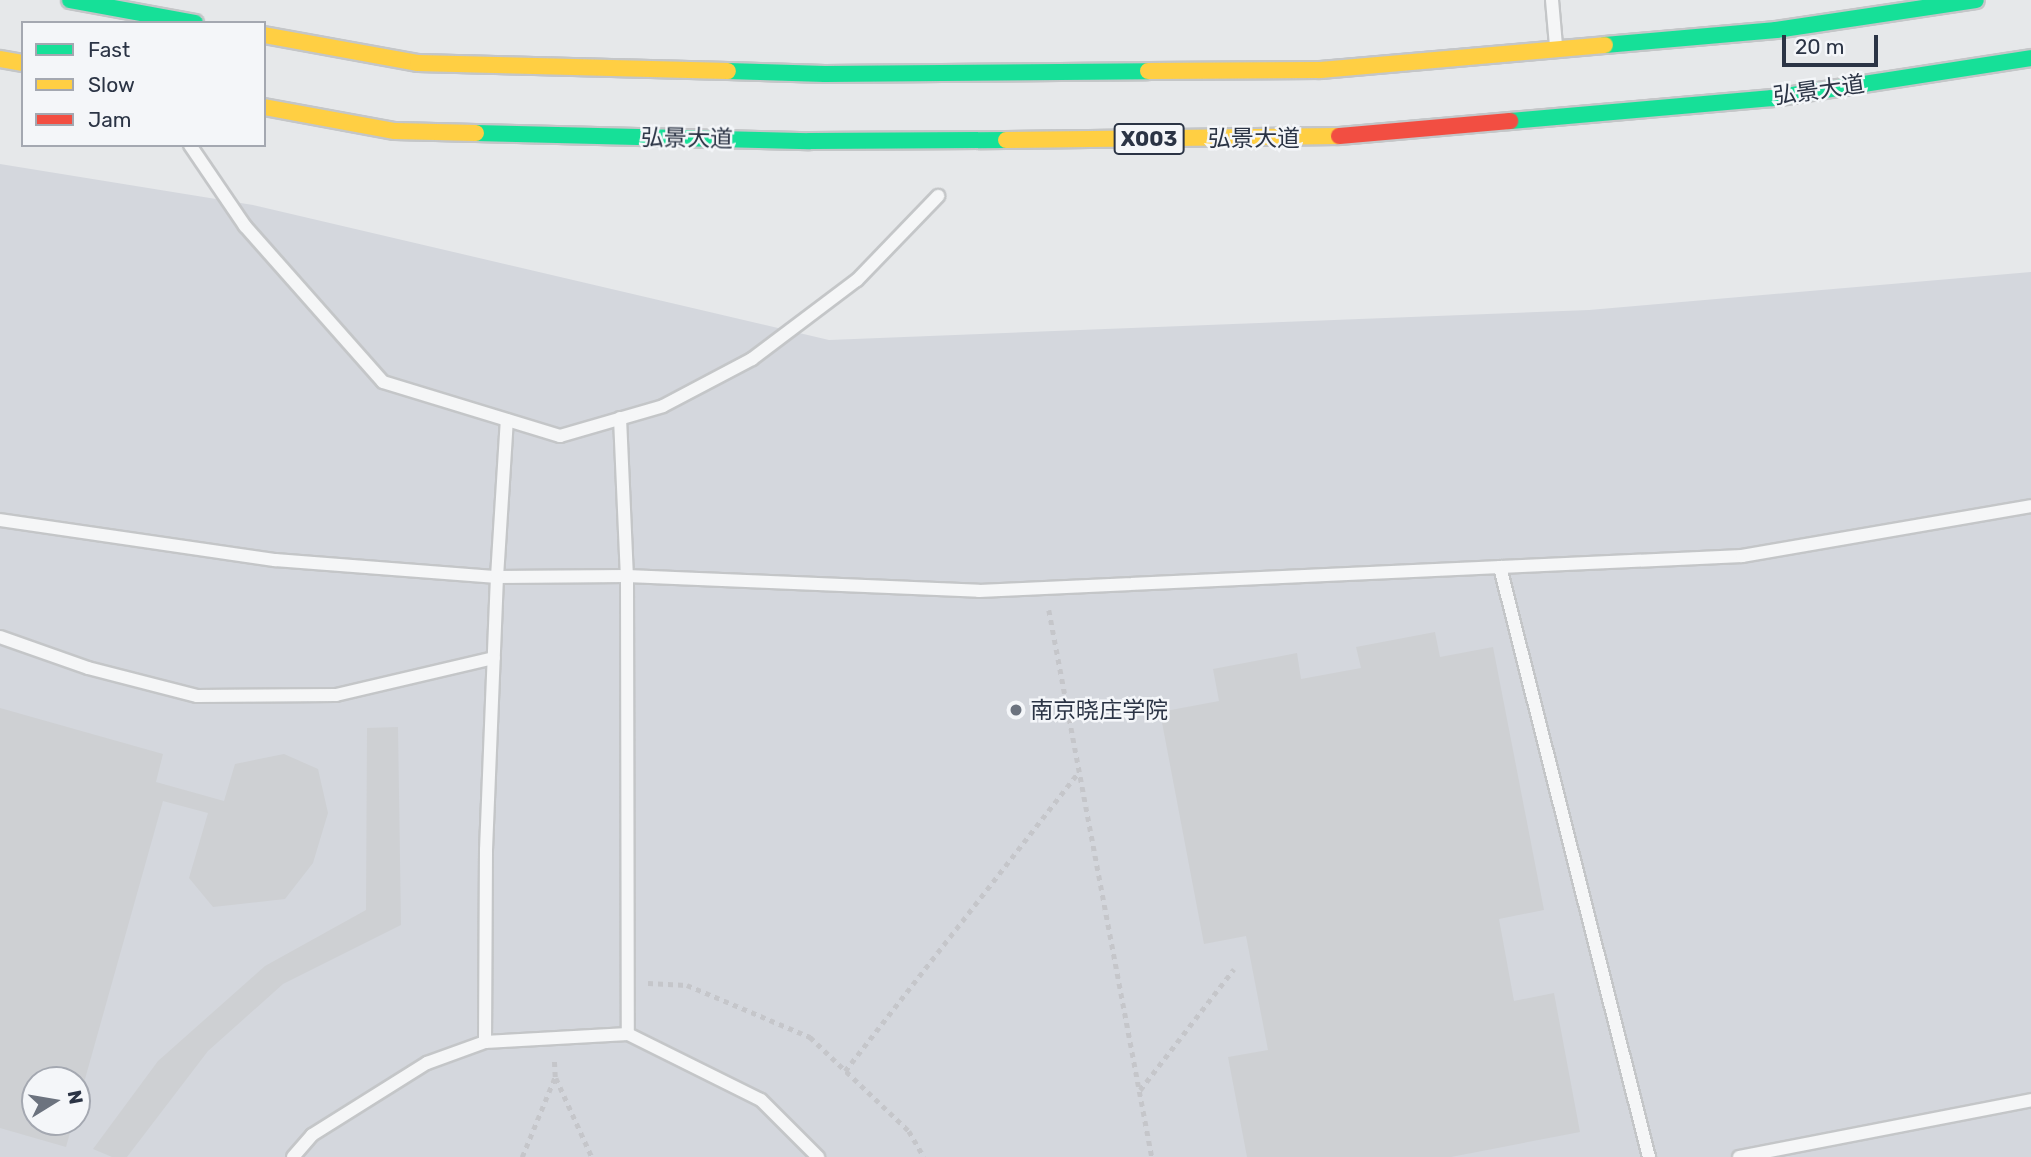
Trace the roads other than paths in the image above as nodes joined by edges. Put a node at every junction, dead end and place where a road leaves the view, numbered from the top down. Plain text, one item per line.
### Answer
1 (70, 0) edge
2 (1552, 0) edge
3 (1976, 0) edge
4 (184, 21) edge
5 (266, 35) edge
6 (1556, 50) junction
7 (2031, 58) edge
8 (0, 59) edge
9 (21, 63) edge
10 (266, 107) edge
11 (191, 147) edge
12 (938, 196) dead end
13 (620, 418) junction
14 (507, 420) junction
15 (2031, 506) edge
16 (0, 520) edge
17 (1500, 567) junction
18 (627, 576) junction
19 (497, 577) junction
20 (0, 637) edge
21 (494, 658) junction
22 (628, 1034) junction
23 (485, 1042) junction
24 (2031, 1100) edge
25 (293, 1157) edge
26 (818, 1157) edge
27 (1648, 1157) edge
28 (1738, 1157) edge

1 - 4 main road
2 - 6 lane
3 - 6 main road
5 - 6 main road
7 - 10 main road, 弘景大道 / X003
8 - 9 main road
11 - 14 lane
12 - 13 lane
13 - 14 lane
13 - 18 lane
14 - 19 lane
15 - 17 lane
16 - 19 lane
17 - 18 lane
17 - 27 lane
18 - 19 lane
18 - 22 lane
19 - 21 lane
20 - 21 lane
21 - 23 lane
22 - 23 lane
22 - 26 lane
23 - 25 lane
24 - 28 lane

